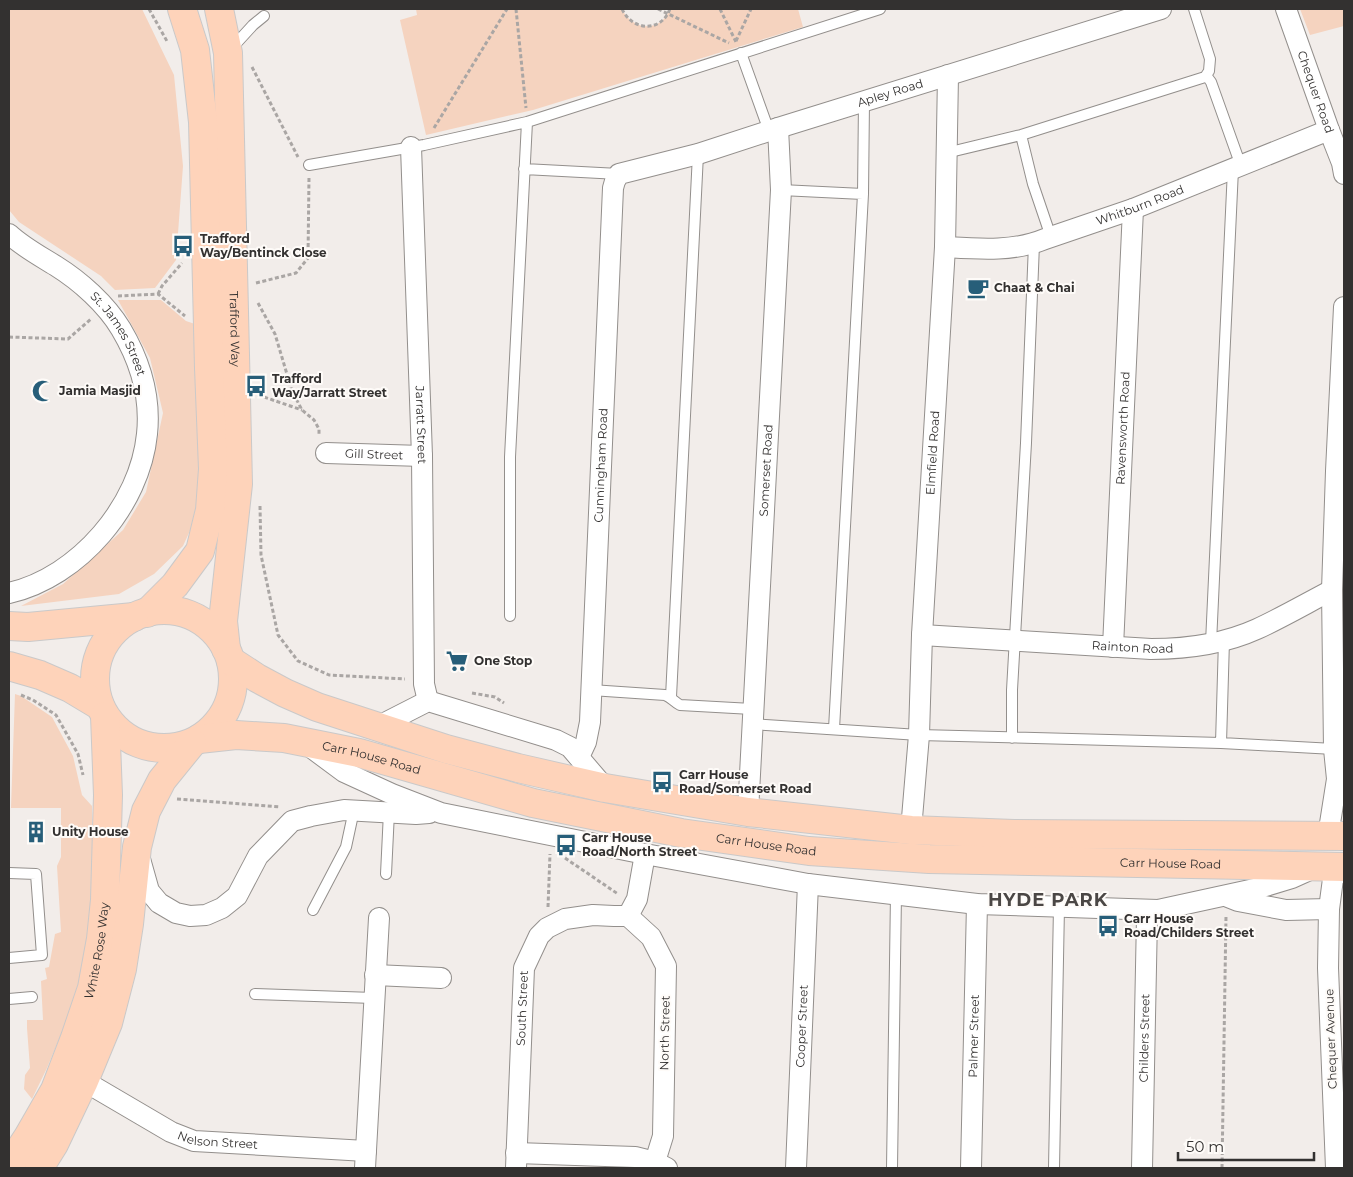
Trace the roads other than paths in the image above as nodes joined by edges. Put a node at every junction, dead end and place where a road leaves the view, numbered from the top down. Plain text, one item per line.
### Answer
1 (182, 9) edge
2 (219, 9) edge
3 (880, 9) edge
4 (1161, 9) edge
5 (1194, 9) edge
6 (1287, 9) edge
7 (264, 16) dead end
8 (234, 46) junction
9 (741, 53) junction
10 (948, 75) junction
11 (1205, 77) junction
12 (864, 101) junction
13 (527, 122) junction
14 (774, 129) junction
15 (1329, 130) junction
16 (1021, 134) junction
17 (418, 146) junction
18 (946, 153) junction
19 (698, 154) junction
20 (309, 164) road end
21 (1237, 167) junction
22 (524, 169) junction
23 (618, 174) junction
24 (1344, 174) edge
25 (781, 190) junction
26 (863, 194) junction
27 (1134, 209) junction
28 (9, 234) edge
29 (1042, 240) junction
30 (945, 247) junction
31 (1344, 307) edge
32 (326, 453) road end
33 (422, 456) junction
34 (1332, 590) junction
35 (9, 593) edge
36 (140, 615) junction
37 (510, 616) dead end
38 (9, 626) edge
39 (922, 635) junction
40 (1015, 641) junction
41 (1218, 642) junction
42 (1113, 647) junction
43 (228, 655) junction
44 (9, 666) edge
45 (591, 690) junction
46 (426, 693) junction
47 (671, 697) junction
48 (102, 711) junction
49 (752, 716) junction
50 (377, 727) junction
51 (834, 729) junction
52 (919, 735) junction
53 (1012, 738) junction
54 (196, 741) junction
55 (305, 742) junction
56 (1221, 742) junction
57 (1334, 748) junction
58 (579, 757) junction
59 (348, 774) junction
60 (1340, 785) edge
61 (605, 788) junction
62 (354, 810) junction
63 (332, 812) junction
64 (389, 812) junction
65 (441, 812) junction
66 (748, 812) junction
67 (911, 830) junction
68 (1336, 836) edge
69 (137, 848) junction
70 (645, 854) junction
71 (1316, 867) junction
72 (1344, 867) edge
73 (9, 873) edge
74 (386, 874) dead end
75 (808, 884) junction
76 (896, 894) junction
77 (1226, 896) junction
78 (978, 904) junction
79 (1059, 907) junction
80 (1329, 909) junction
81 (314, 910) dead end
82 (631, 910) junction
83 (1143, 910) junction
84 (378, 918) dead end
85 (9, 958) edge
86 (375, 975) junction
87 (441, 978) dead end
88 (255, 994) dead end
89 (32, 997) dead end
90 (374, 998) junction
91 (9, 999) edge
92 (84, 1081) junction
93 (19, 1142) edge
94 (366, 1160) edge
95 (516, 1161) edge
96 (9, 1166) edge
97 (658, 1166) edge
98 (39, 1168) edge
99 (796, 1168) edge
100 (892, 1168) edge
101 (971, 1168) edge
102 (1054, 1168) edge
103 (1142, 1168) edge
104 (1336, 1168) edge

1 - 36 highway
2 - 8 highway, Trafford Way
3 - 9 lane
4 - 10 street, Apley Road
5 - 11 lane
6 - 15 street, Chequer Road
7 - 8 lane
8 - 43 highway, Trafford Way
9 - 13 lane
9 - 14 lane
10 - 12 street, Apley Road
10 - 18 street, Elmfield Road
11 - 16 lane
11 - 21 lane
12 - 14 street, Apley Road
12 - 26 lane
13 - 17 lane
13 - 22 lane
14 - 19 street, Apley Road
14 - 25 street, Somerset Road
15 - 21 street, Whitburn Road
15 - 24 street, Chequer Road
16 - 18 lane
16 - 29 lane
17 - 20 lane
17 - 33 street, Jarratt Street
18 - 30 street, Elmfield Road
19 - 23 street, Apley Road
19 - 47 lane
21 - 27 street, Whitburn Road
21 - 41 lane
22 - 23 lane
22 - 37 lane
23 - 45 street, Cunningham Road
25 - 26 lane
25 - 49 street, Somerset Road
26 - 51 lane
27 - 29 street, Whitburn Road
27 - 42 street, Ravensworth Road
28 - 35 street, St. James Street
29 - 30 street, Whitburn Road
29 - 40 lane
30 - 39 street, Elmfield Road
31 - 34 street
32 - 33 street, Gill Street
33 - 46 street, Jarratt Street
34 - 41 street, Rainton Road
34 - 57 street
36 - 38 highway
36 - 43 highway
36 - 48 highway
39 - 40 street, Rainton Road
39 - 52 street, Elmfield Road
40 - 42 street, Rainton Road
40 - 53 lane
41 - 42 street, Rainton Road
41 - 56 lane
43 - 50 highway
43 - 54 highway
44 - 48 highway
45 - 47 lane
45 - 58 street, Cunningham Road
46 - 50 street
46 - 58 street
47 - 49 lane
48 - 54 highway
48 - 93 highway, White Rose Way
49 - 51 lane
49 - 66 street, Somerset Road
50 - 61 highway
51 - 52 lane
52 - 53 lane
52 - 67 street, Elmfield Road
53 - 56 lane
54 - 55 highway, Carr House Road
54 - 69 highway, White Rose Way
55 - 59 street
55 - 71 highway, Carr House Road
56 - 57 lane
57 - 60 street
58 - 61 street
59 - 63 street
59 - 65 street
60 - 68 street
61 - 66 highway
62 - 63 street
62 - 64 street
62 - 81 lane
63 - 69 street
64 - 65 street
64 - 74 lane
65 - 70 street
66 - 67 highway
67 - 68 highway
69 - 92 highway, White Rose Way
70 - 75 street
70 - 82 street
71 - 72 highway, Carr House Road
71 - 77 street
72 - 80 street, Chequer Avenue
73 - 85 lane
75 - 76 street
75 - 99 street, Cooper Street
76 - 78 street
76 - 100 lane
77 - 80 street
77 - 83 street
78 - 79 street
78 - 101 street, Palmer Street
79 - 83 street
79 - 102 lane
80 - 104 street, Chequer Avenue
82 - 95 street, South Street
82 - 97 street, North Street
83 - 103 street, Childers Street
84 - 86 street, Nelson Street
86 - 87 street
86 - 90 street, Nelson Street
88 - 90 lane
89 - 91 lane
90 - 94 street, Nelson Street
92 - 94 street, Nelson Street
92 - 98 highway, White Rose Way
93 - 96 highway, White Rose Way
95 - 97 street, South Street

